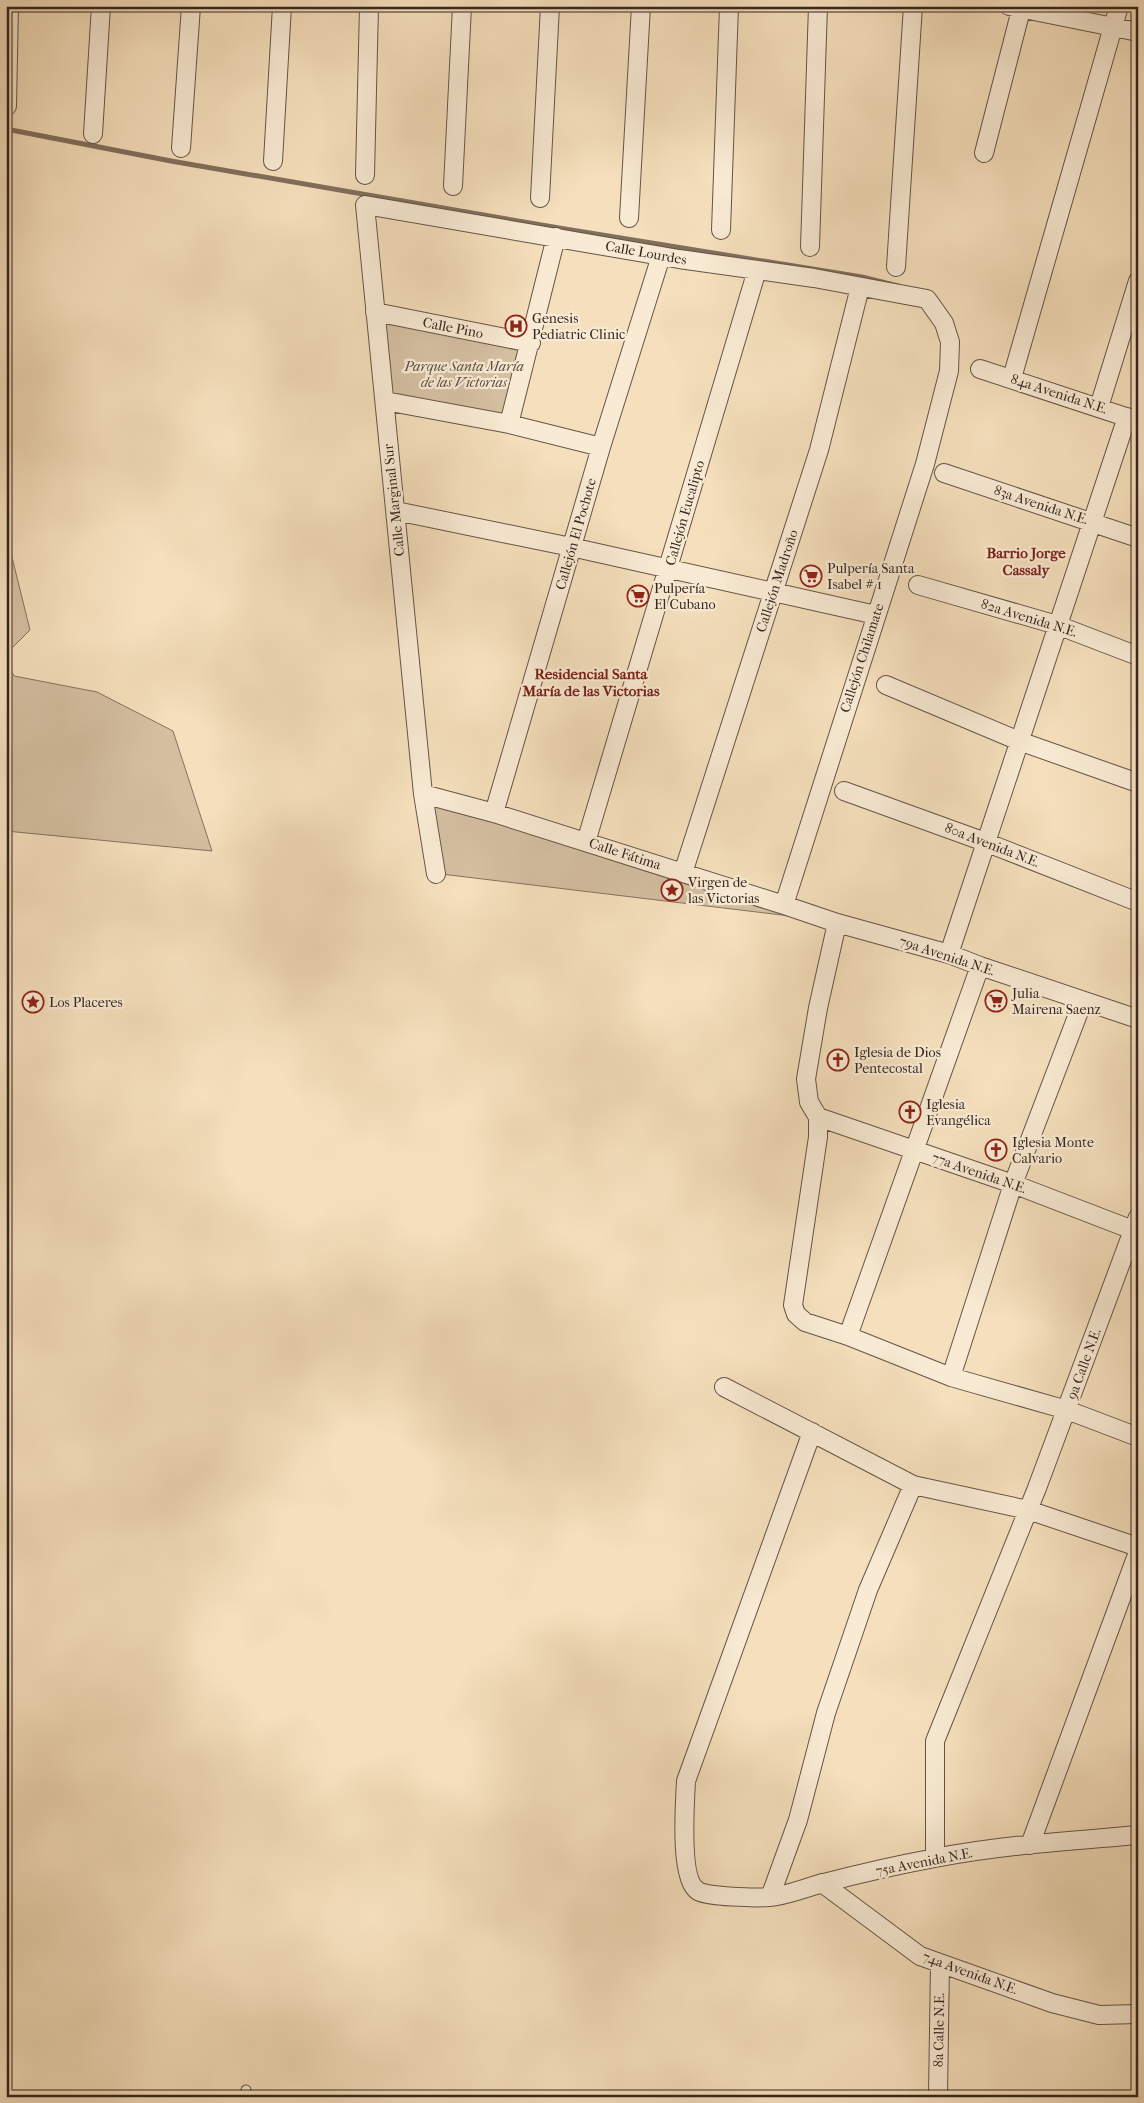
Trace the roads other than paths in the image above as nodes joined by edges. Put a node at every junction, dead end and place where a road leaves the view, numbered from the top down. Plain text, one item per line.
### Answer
1 (9, 6) edge
2 (101, 6) edge
3 (191, 6) edge
4 (282, 6) edge
5 (369, 6) edge
6 (462, 6) edge
7 (550, 6) edge
8 (641, 6) edge
9 (729, 6) edge
10 (818, 6) edge
11 (913, 6) edge
12 (1119, 6) edge
13 (1018, 7) edge
14 (1113, 27) junction
15 (1138, 32) edge
16 (7, 106) edge
17 (93, 134) dead end
18 (181, 148) dead end
19 (984, 153) dead end
20 (273, 161) dead end
21 (365, 175) dead end
22 (453, 186) dead end
23 (540, 198) dead end
24 (365, 206) joint
25 (629, 218) dead end
26 (721, 230) dead end
27 (556, 236) junction
28 (810, 247) dead end
29 (661, 256) junction
30 (896, 267) dead end
31 (757, 270) junction
32 (1138, 281) edge
33 (860, 287) junction
34 (927, 299) joint
35 (376, 312) junction
36 (530, 343) junction
37 (980, 370) dead end
38 (1012, 378) junction
39 (384, 401) junction
40 (1099, 407) junction
41 (1132, 419) edge
42 (509, 424) junction
43 (601, 447) junction
44 (944, 473) dead end
45 (396, 511) junction
46 (1092, 522) junction
47 (1138, 538) edge
48 (571, 547) junction
49 (668, 569) junction
50 (918, 585) dead end
51 (773, 592) junction
52 (876, 615) junction
53 (1057, 625) junction
54 (1138, 656) edge
55 (886, 685) dead end
56 (1019, 741) junction
57 (1138, 783) edge
58 (844, 791) dead end
59 (423, 794) junction
60 (494, 813) junction
61 (586, 842) junction
62 (985, 842) junction
63 (683, 873) junction
64 (436, 874) dead end
65 (1138, 902) edge
66 (784, 905) junction
67 (837, 923) junction
68 (949, 954) junction
69 (980, 966) junction
70 (1083, 1001) junction
71 (1138, 1019) edge
72 (818, 1117) junction
73 (915, 1151) junction
74 (1014, 1184) junction
75 (1136, 1226) edge
76 (848, 1336) junction
77 (952, 1377) junction
78 (724, 1386) dead end
79 (1066, 1410) junction
80 (812, 1432) junction
81 (1138, 1437) edge
82 (913, 1485) junction
83 (1028, 1510) junction
84 (1138, 1547) edge
85 (1138, 1552) edge
86 (1138, 1835) edge
87 (1030, 1845) junction
88 (935, 1858) junction
89 (822, 1883) junction
90 (770, 1897) junction
91 (940, 1963) junction
92 (1138, 2014) edge
93 (938, 2097) edge

1 - 16 street
2 - 17 street
3 - 18 street
4 - 20 street
5 - 21 street
6 - 22 street
7 - 23 street
8 - 25 street
9 - 26 street
10 - 28 street
11 - 30 street
12 - 14 street
13 - 14 street
13 - 19 street
14 - 15 street
14 - 38 street
24 - 27 street, Calle Lourdes
24 - 35 street, Calle Marginal Sur
27 - 29 street, Calle Lourdes
27 - 36 street
29 - 31 street, Calle Lourdes
29 - 43 street, Callejón El Pochote
31 - 33 street, Calle Lourdes
31 - 49 street, Callejón Eucalipto
32 - 40 street
33 - 34 street, Calle Lourdes
33 - 51 street, Callejón Madroño
34 - 52 street, Callejón Chilamate
35 - 36 street, Calle Pino
35 - 39 street, Calle Marginal Sur
36 - 42 street
37 - 38 street, 84a Avenida N.E.
38 - 40 street, 84a Avenida N.E.
39 - 42 street
39 - 45 street, Calle Marginal Sur
40 - 41 street, 84a Avenida N.E.
41 - 46 street
42 - 43 street
43 - 48 street, Callejón El Pochote
44 - 46 street, 83a Avenida N.E.
45 - 48 street
45 - 59 street, Calle Marginal Sur
46 - 47 street, 83a Avenida N.E.
46 - 53 street
48 - 49 street
48 - 60 street, Callejón El Pochote
49 - 51 street
49 - 61 street, Callejón Eucalipto
50 - 53 street, 82a Avenida N.E.
51 - 52 street
51 - 63 street, Callejón Madroño
52 - 66 street, Callejón Chilamate
53 - 54 street, 82a Avenida N.E.
53 - 56 street
55 - 56 street
56 - 57 street
56 - 62 street
58 - 62 street, 80a Avenida N.E.
59 - 60 street, Calle Fátima
59 - 64 street, Calle Marginal Sur
60 - 61 street, Calle Fátima
61 - 63 street, Calle Fátima
62 - 65 street, 80a Avenida N.E.
62 - 68 street
63 - 66 street, Calle Fátima
66 - 67 street, 79a Avenida N.E.
67 - 68 street, 79a Avenida N.E.
67 - 72 street
68 - 69 street, 79a Avenida N.E.
69 - 70 street, 79a Avenida N.E.
69 - 73 street
70 - 71 street, 79a Avenida N.E.
70 - 74 street
72 - 73 street, 77a Avenida N.E.
72 - 76 street
73 - 74 street, 77a Avenida N.E.
73 - 76 street
74 - 75 street, 77a Avenida N.E.
74 - 77 street
75 - 79 street, 9a Calle N.E.
76 - 77 street
77 - 79 street
78 - 80 street
79 - 81 street
79 - 83 street, 9a Calle N.E.
80 - 82 street
80 - 90 street, 75a Avenida N.E.
82 - 83 street
82 - 90 street
83 - 84 street
83 - 88 street, 9a Calle N.E.
85 - 87 street
86 - 87 street, 75a Avenida N.E.
87 - 88 street, 75a Avenida N.E.
88 - 89 street, 75a Avenida N.E.
89 - 90 street, 75a Avenida N.E.
89 - 91 street, 74a Avenida N.E.
91 - 92 street, 74a Avenida N.E.
91 - 93 street, 8a Calle N.E.

